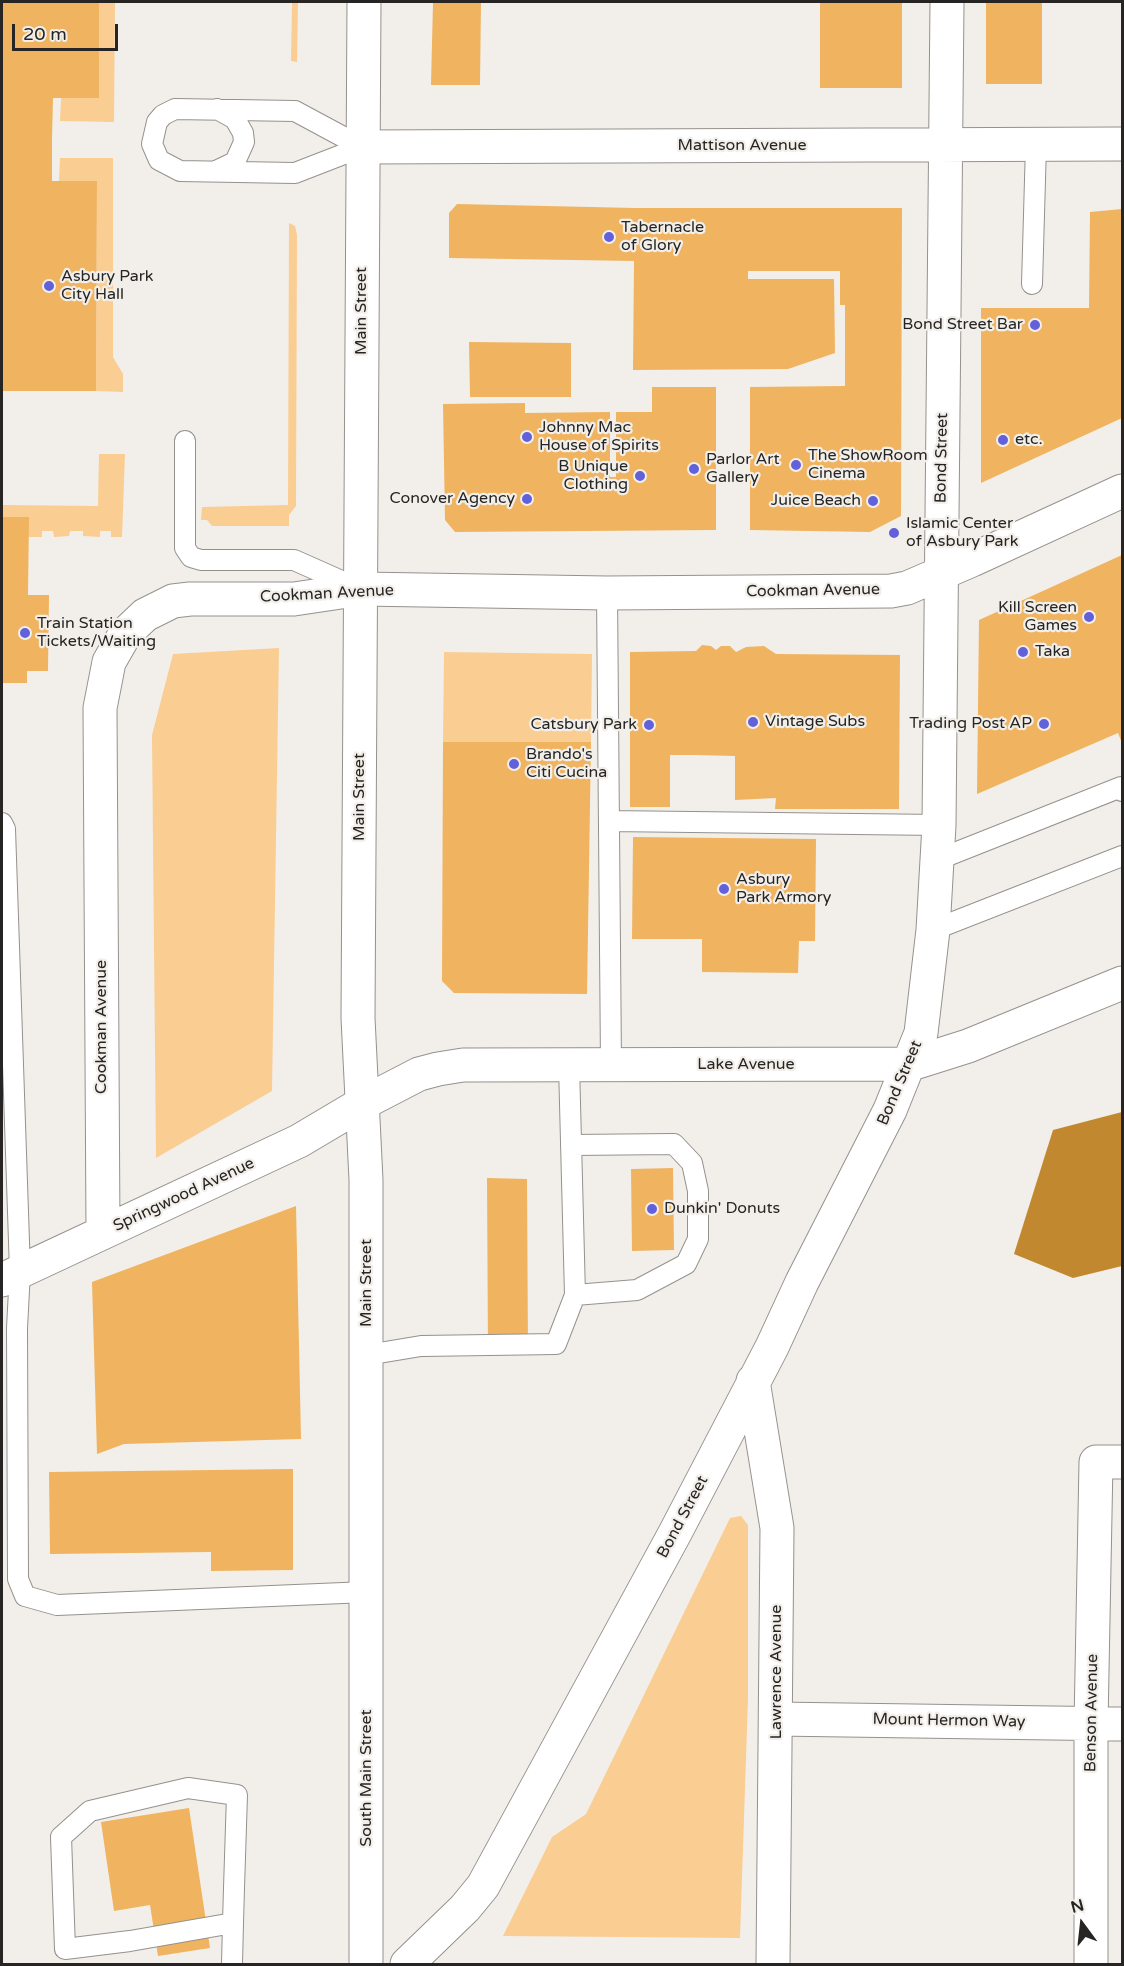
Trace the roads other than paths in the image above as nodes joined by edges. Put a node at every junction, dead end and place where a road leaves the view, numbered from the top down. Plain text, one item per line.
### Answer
1 (364, 2) edge
2 (946, 2) edge
3 (214, 109) junction
4 (1122, 144) edge
5 (946, 145) junction
6 (1036, 145) junction
7 (362, 147) junction
8 (213, 172) junction
9 (1032, 284) dead end
10 (185, 441) dead end
11 (1122, 491) edge
12 (942, 572) junction
13 (362, 589) junction
14 (607, 593) junction
15 (1122, 791) edge
16 (609, 821) junction
17 (2, 823) edge
18 (939, 825) junction
19 (1122, 856) edge
20 (937, 860) junction
21 (933, 930) junction
22 (1122, 983) edge
23 (911, 1064) junction
24 (569, 1065) junction
25 (611, 1065) junction
26 (363, 1103) junction
27 (571, 1145) junction
28 (104, 1232) junction
29 (11, 1276) edge
30 (575, 1295) junction
31 (367, 1355) junction
32 (753, 1381) junction
33 (1109, 1462) edge
34 (367, 1592) junction
35 (776, 1719) junction
36 (1107, 1724) edge
37 (233, 1923) junction
38 (65, 1957) edge
39 (232, 1965) edge
40 (366, 1965) edge
41 (407, 1965) edge
42 (773, 1965) edge
43 (1091, 1965) edge

1 - 7 street, Main Street
2 - 5 street, Bond Street
3 - 7 lane
3 - 8 lane
3 - 8 lane
4 - 6 street, Mattison Avenue
5 - 6 street, Mattison Avenue
5 - 7 street, Mattison Avenue
5 - 12 street, Bond Street
6 - 9 lane
7 - 8 lane
7 - 13 street, Main Street
10 - 13 lane
11 - 12 street, Cookman Avenue
12 - 14 street, Cookman Avenue
12 - 18 street, Bond Street
13 - 14 street, Cookman Avenue
13 - 26 street, Main Street
13 - 28 street, Cookman Avenue
14 - 16 lane
15 - 20 lane
16 - 18 lane
16 - 25 lane
17 - 29 lane
18 - 20 street, Bond Street
19 - 21 lane
20 - 21 street, Bond Street
21 - 23 street, Bond Street
22 - 23 street, Lake Avenue
23 - 25 street, Lake Avenue
23 - 32 street, Bond Street
24 - 25 street, Lake Avenue
24 - 26 street, Lake Avenue
24 - 27 lane
26 - 28 street, Springwood Avenue
26 - 31 street, Main Street
27 - 30 lane
27 - 30 lane
28 - 29 street, Springwood Avenue
29 - 34 lane
30 - 31 lane
31 - 34 street, Main Street
32 - 35 street, Lawrence Avenue
32 - 41 street, Bond Street
33 - 36 street, Benson Avenue
34 - 40 street, South Main Street
35 - 36 street, Mount Hermon Way
35 - 42 street, Lawrence Avenue
36 - 43 street, Benson Avenue
37 - 38 lane
37 - 38 lane
37 - 39 lane

